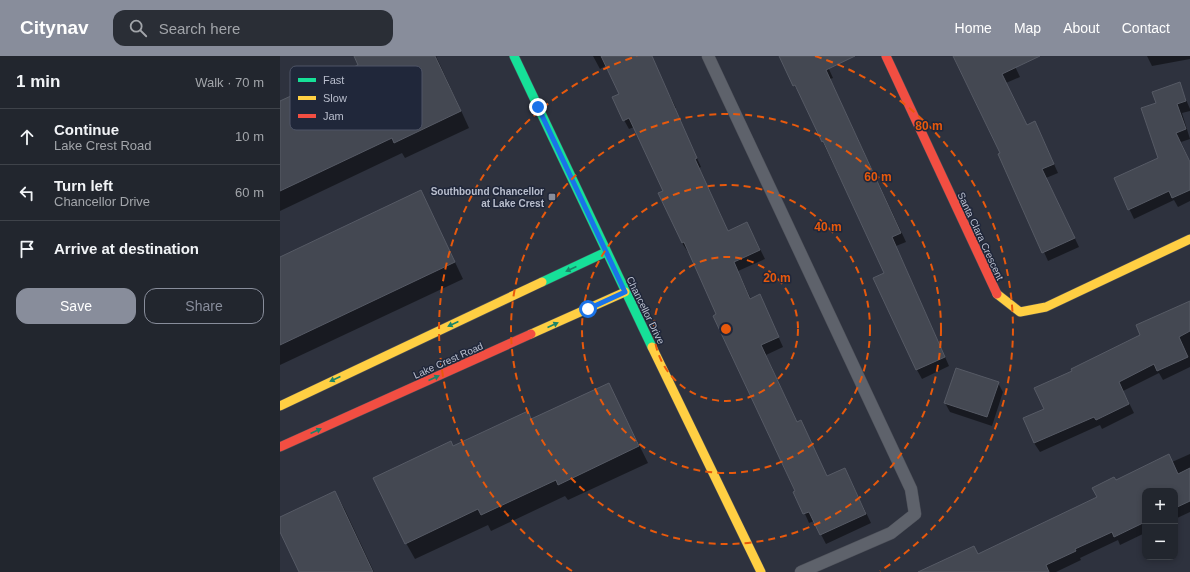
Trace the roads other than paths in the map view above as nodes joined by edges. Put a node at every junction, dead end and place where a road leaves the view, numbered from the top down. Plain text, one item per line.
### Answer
1 (514, 56) edge
2 (708, 56) edge
3 (886, 56) edge
4 (1190, 239) edge
5 (606, 252) junction
6 (625, 292) junction
7 (280, 406) edge
8 (280, 447) edge
9 (761, 572) edge
10 (801, 572) edge

1 - 5 street, Chancellor Drive
2 - 10 lane
3 - 4 street, Santa Clara Crescent
5 - 6 street, Chancellor Drive
5 -> 7 street
8 -> 6 street, Lake Crest Road
6 - 9 street, Chancellor Drive

